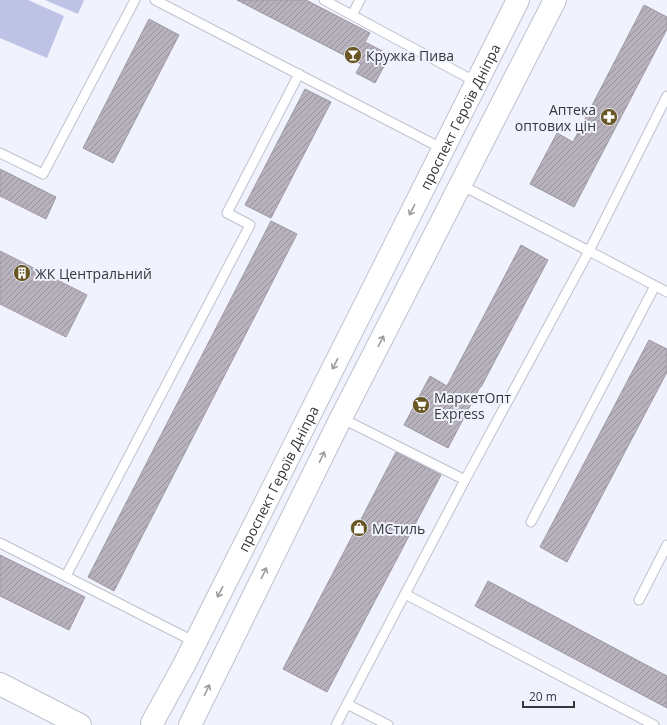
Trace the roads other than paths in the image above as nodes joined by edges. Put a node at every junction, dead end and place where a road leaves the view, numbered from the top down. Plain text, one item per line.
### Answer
1 (135, 0) edge
2 (155, 0) edge
3 (324, 0) edge
4 (360, 0) edge
5 (518, 0) edge
6 (555, 0) edge
7 (352, 15) junction
8 (299, 74) junction
9 (476, 82) junction
10 (667, 96) edge
11 (663, 112) edge
12 (443, 149) junction
13 (0, 153) edge
14 (461, 185) junction
15 (401, 232) junction
16 (428, 248) junction
17 (589, 251) junction
18 (655, 286) junction
19 (667, 292) edge
20 (341, 418) junction
21 (465, 480) junction
22 (531, 522) dead end
23 (0, 543) edge
24 (667, 545) edge
25 (66, 576) junction
26 (405, 594) junction
27 (639, 600) dead end
28 (195, 642) junction
29 (0, 684) edge
30 (347, 704) junction
31 (150, 724) edge
32 (80, 725) edge
33 (190, 725) edge
34 (336, 725) edge
35 (388, 725) edge
36 (654, 725) edge

1 - 13 lane
2 - 8 lane
3 - 7 lane
4 - 7 lane
5 - 9 street, проспект Героїв Дніпра
6 - 14 street
7 - 9 lane
8 - 12 lane
8 - 25 lane
9 - 12 street, проспект Героїв Дніпра
10 - 11 lane
11 - 17 lane
12 -> 15 street, проспект Героїв Дніпра
14 - 16 street
14 - 17 lane
15 - 16 street
15 -> 28 street, проспект Героїв Дніпра
20 -> 16 street
17 - 18 lane
17 - 21 lane
18 - 19 lane
18 - 22 lane
20 - 21 lane
33 -> 20 street
21 - 26 lane
23 - 25 lane
24 - 27 lane
25 - 28 lane
26 - 30 lane
26 - 36 lane
28 - 31 street, проспект Героїв Дніпра
29 - 32 street
30 - 34 lane
30 - 35 lane

